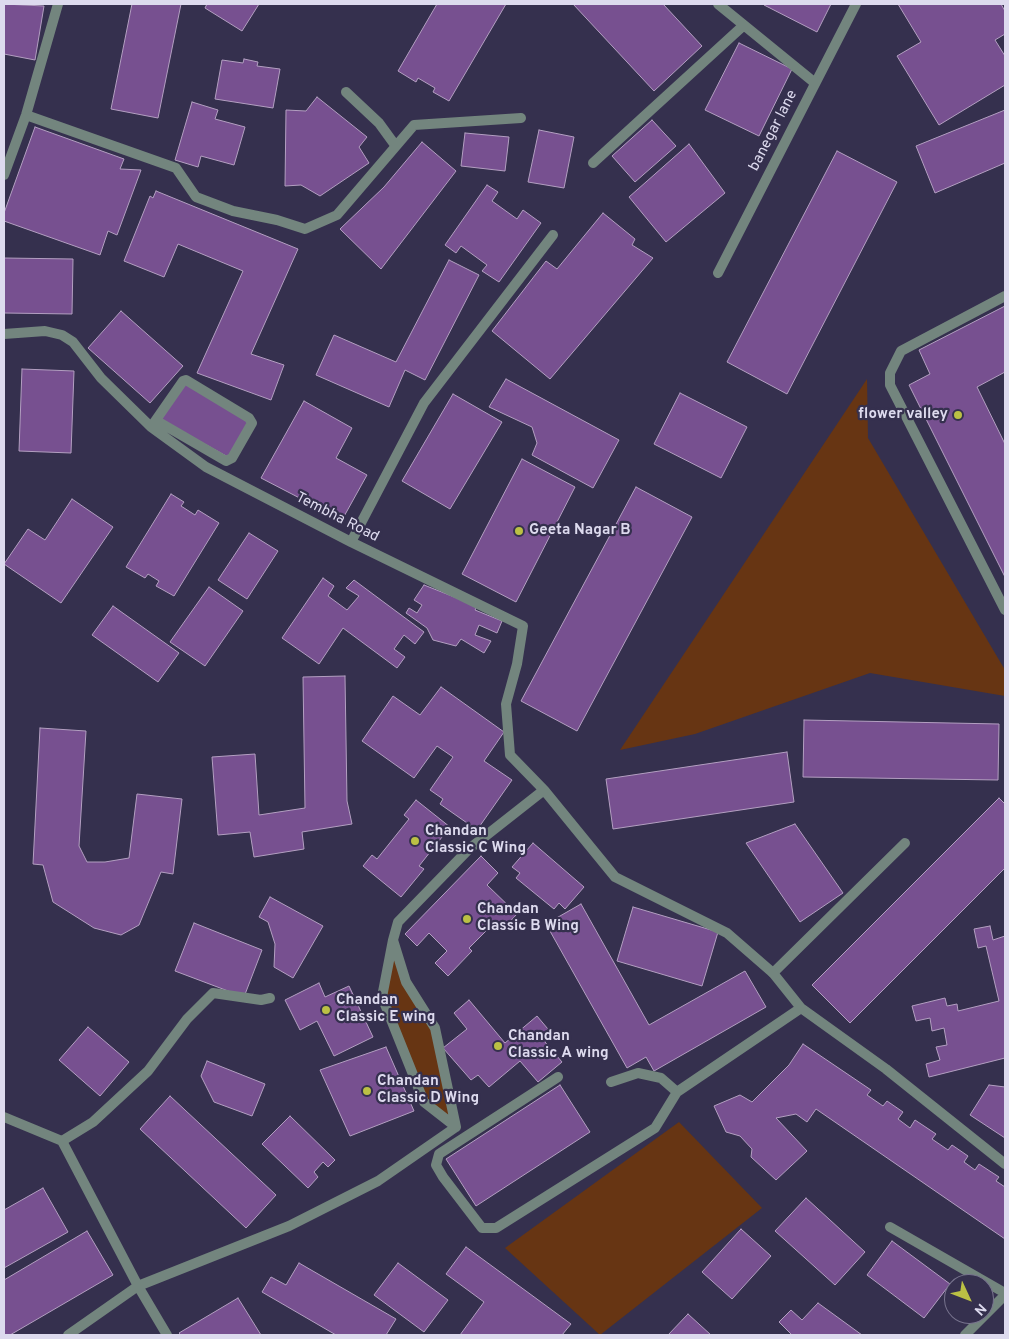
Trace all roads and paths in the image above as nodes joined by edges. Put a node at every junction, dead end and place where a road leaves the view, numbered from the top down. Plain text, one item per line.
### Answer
1 (58, 4) edge
2 (718, 4) edge
3 (856, 4) edge
4 (744, 25) junction
5 (815, 83) junction
6 (346, 92) dead end
7 (26, 115) junction
8 (520, 118) dead end
9 (395, 144) junction
10 (592, 163) dead end
11 (4, 175) edge
12 (553, 235) dead end
13 (718, 273) dead end
14 (1005, 296) edge
15 (4, 334) edge
16 (154, 424) junction
17 (351, 542) junction
18 (1005, 610) edge
19 (544, 790) junction
20 (905, 843) dead end
21 (393, 940) junction
22 (773, 973) junction
23 (270, 998) dead end
24 (801, 1008) junction
25 (558, 1077) dead end
26 (611, 1082) dead end
27 (677, 1092) junction
28 (4, 1117) edge
29 (456, 1127) junction
30 (62, 1141) junction
31 (1005, 1164) edge
32 (890, 1227) dead end
33 (138, 1286) junction
34 (1005, 1294) edge
35 (68, 1335) edge
36 (167, 1335) edge
37 (965, 1335) edge

1 - 7 street
2 - 4 street
3 - 5 street, banegar lane
4 - 5 street
4 - 10 street
5 - 13 street, banegar lane
6 - 9 street
7 - 9 street
7 - 11 street
8 - 9 street
12 - 17 street
14 - 18 street
15 - 16 street, Tembha Road
16 - 16 street
16 - 17 street, Tembha Road
17 - 19 street, Tembha Road
19 - 21 street
19 - 22 street
20 - 22 street
21 - 29 street
21 - 29 street
22 - 24 street
23 - 30 street
24 - 27 street
24 - 31 street
25 - 27 street
26 - 27 street
28 - 30 street
29 - 33 street
30 - 33 street
32 - 34 street
33 - 35 street
33 - 36 street
34 - 37 street

